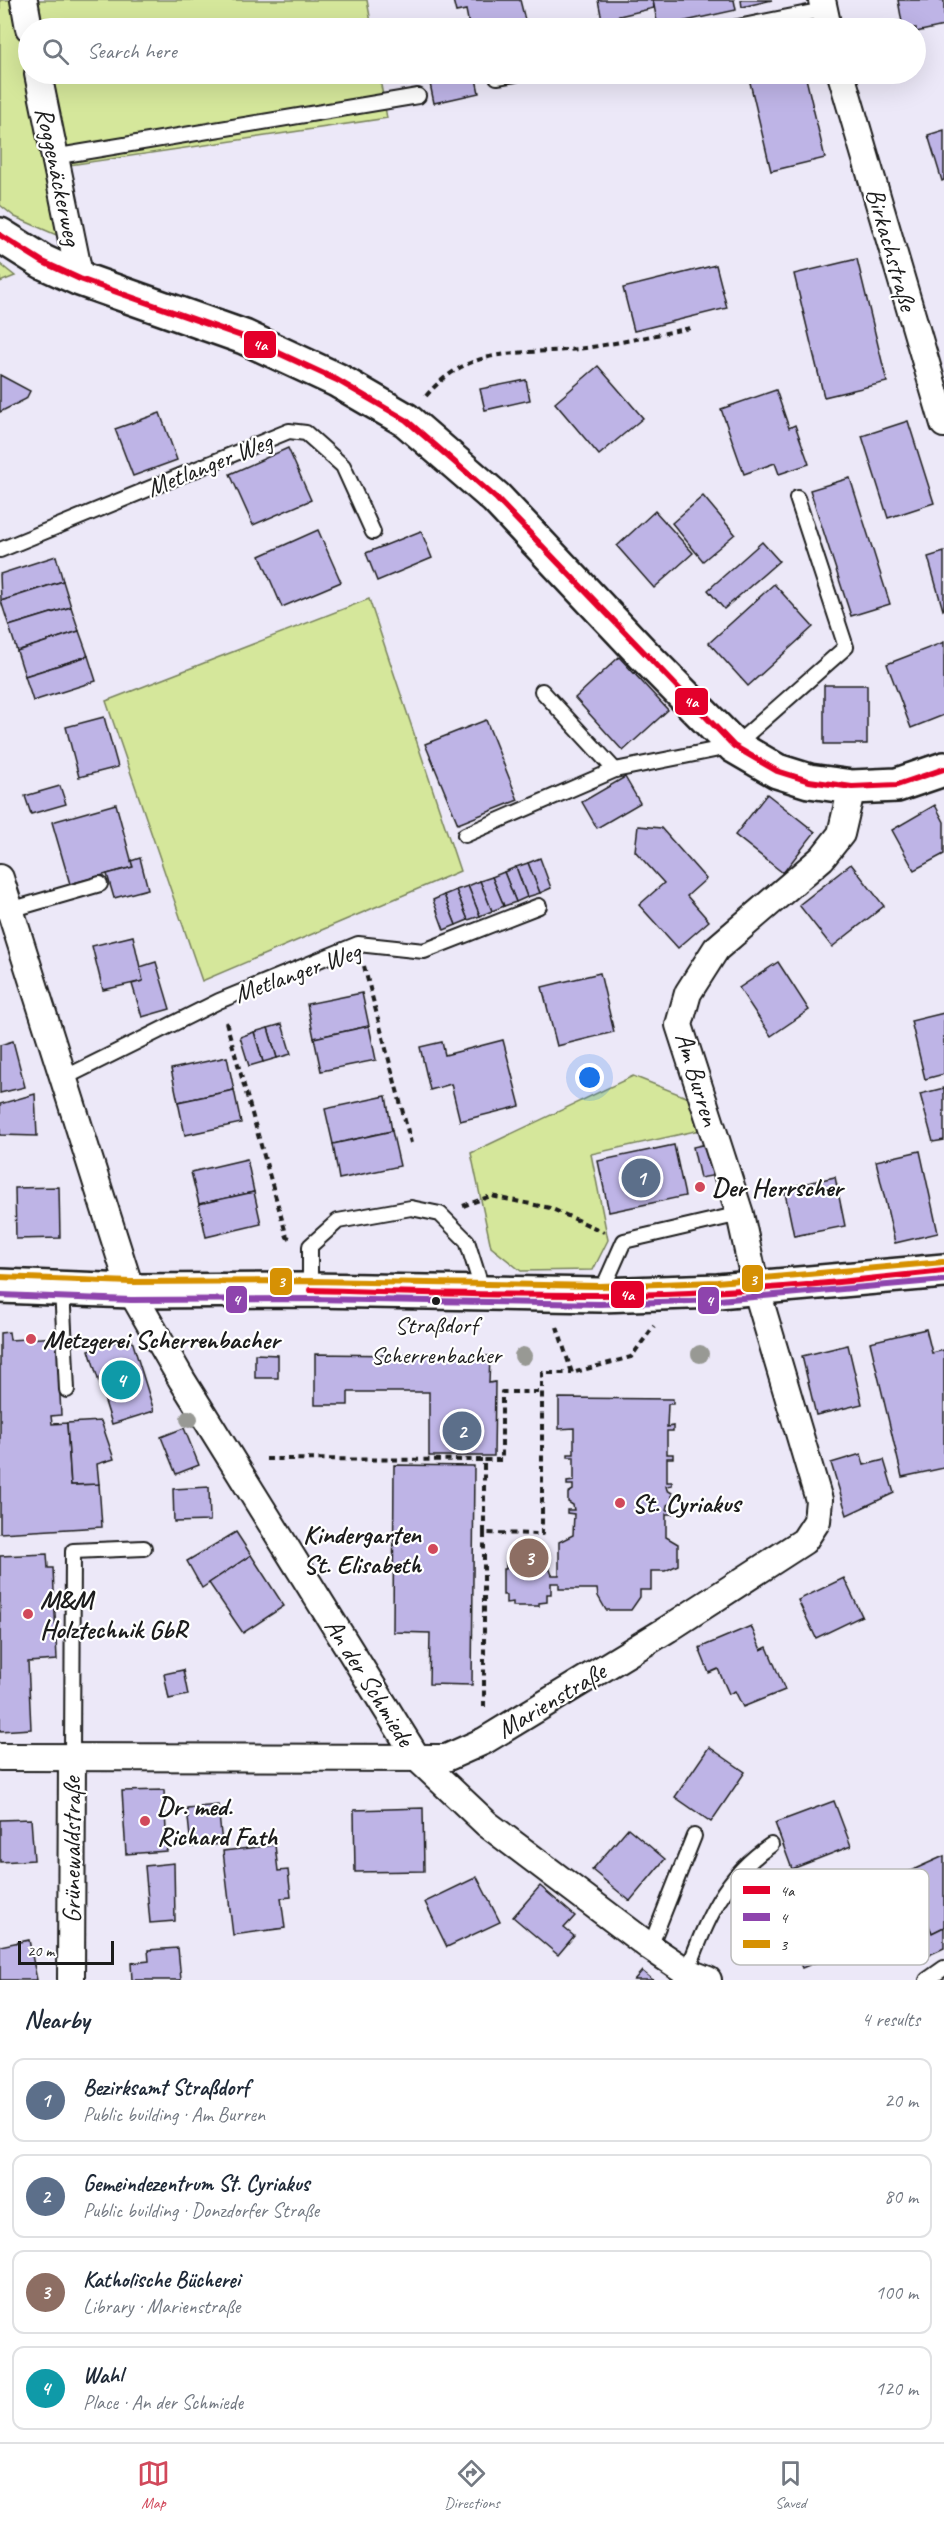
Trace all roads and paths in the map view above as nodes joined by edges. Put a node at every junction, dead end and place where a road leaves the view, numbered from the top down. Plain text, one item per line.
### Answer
1 (24, 0) edge
2 (824, 13) edge
3 (27, 18) edge
4 (794, 18) edge
5 (40, 84) edge
6 (844, 84) edge
7 (418, 96) dead end
8 (53, 157) junction
9 (0, 235) edge
10 (80, 279) junction
11 (691, 328) dead end
12 (406, 420) junction
13 (944, 424) edge
14 (797, 498) dead end
15 (373, 532) dead end
16 (0, 550) edge
17 (542, 691) dead end
18 (734, 746) junction
19 (615, 770) junction
20 (944, 770) edge
21 (852, 787) junction
22 (465, 835) dead end
23 (0, 878) edge
24 (100, 884) dead end
25 (539, 906) dead end
26 (10, 910) junction
27 (358, 944) junction
28 (219, 1001) junction
29 (64, 1078) junction
30 (411, 1143) dead end
31 (440, 1214) junction
32 (740, 1214) junction
33 (624, 1241) junction
34 (310, 1246) junction
35 (944, 1271) edge
36 (0, 1286) edge
37 (62, 1288) junction
38 (756, 1288) junction
39 (310, 1290) junction
40 (131, 1291) junction
41 (483, 1294) junction
42 (547, 1294) junction
43 (664, 1294) junction
44 (600, 1295) junction
45 (572, 1373) junction
46 (67, 1390) dead end
47 (542, 1392) junction
48 (231, 1459) junction
49 (484, 1460) junction
50 (484, 1533) junction
51 (144, 1548) dead end
52 (484, 1741) junction
53 (0, 1756) edge
54 (72, 1757) junction
55 (417, 1758) junction
56 (694, 1836) dead end
57 (771, 1845) dead end
58 (739, 1869) edge
59 (731, 1879) edge
60 (650, 1947) junction
61 (944, 1968) edge
62 (698, 1976) edge
63 (71, 1980) edge
64 (927, 1980) edge

1 - 3 street
2 - 4 lane
5 - 8 street, Roggenäckerweg
6 - 13 street, Birkachstraße
7 - 8 lane
8 - 10 street, Roggenäckerweg
9 - 10 main road
10 - 12 main road
11 - 12 path
12 - 18 main road
14 - 18 lane
15 - 16 lane, Metlanger Weg
17 - 19 lane
18 - 19 lane
18 - 21 main road
19 - 22 lane
20 - 21 main road
21 - 32 street, Am Burren
23 - 26 street
24 - 26 lane
25 - 27 lane, Metlanger Weg
26 - 29 street
27 - 28 lane, Metlanger Weg
27 - 30 path
28 - 29 lane, Metlanger Weg
28 - 34 path
29 - 40 street
31 - 33 path
31 - 34 lane
31 - 41 lane
32 - 33 lane
32 - 38 street, Am Burren
33 - 44 lane
34 - 39 lane
35 - 38 main road
36 - 37 main road
37 - 40 main road
37 - 46 lane
38 - 43 main road
38 - 52 street, Marienstraße
39 - 40 main road
39 - 41 main road
40 - 48 street, An der Schmiede
41 - 42 main road
42 - 44 main road
42 - 45 path
43 - 44 main road
43 - 45 path
45 - 47 path
47 - 49 path
47 - 50 path
48 - 49 path
48 - 55 street, An der Schmiede
49 - 50 path
50 - 52 path
51 - 54 lane
52 - 55 street, Marienstraße
53 - 54 street, Marienstraße
54 - 55 street, Marienstraße
54 - 63 street, Grünewaldstraße
55 - 60 street, An der Schmiede
56 - 60 lane
57 - 58 lane
59 - 62 lane
60 - 62 street, An der Schmiede
61 - 64 lane

